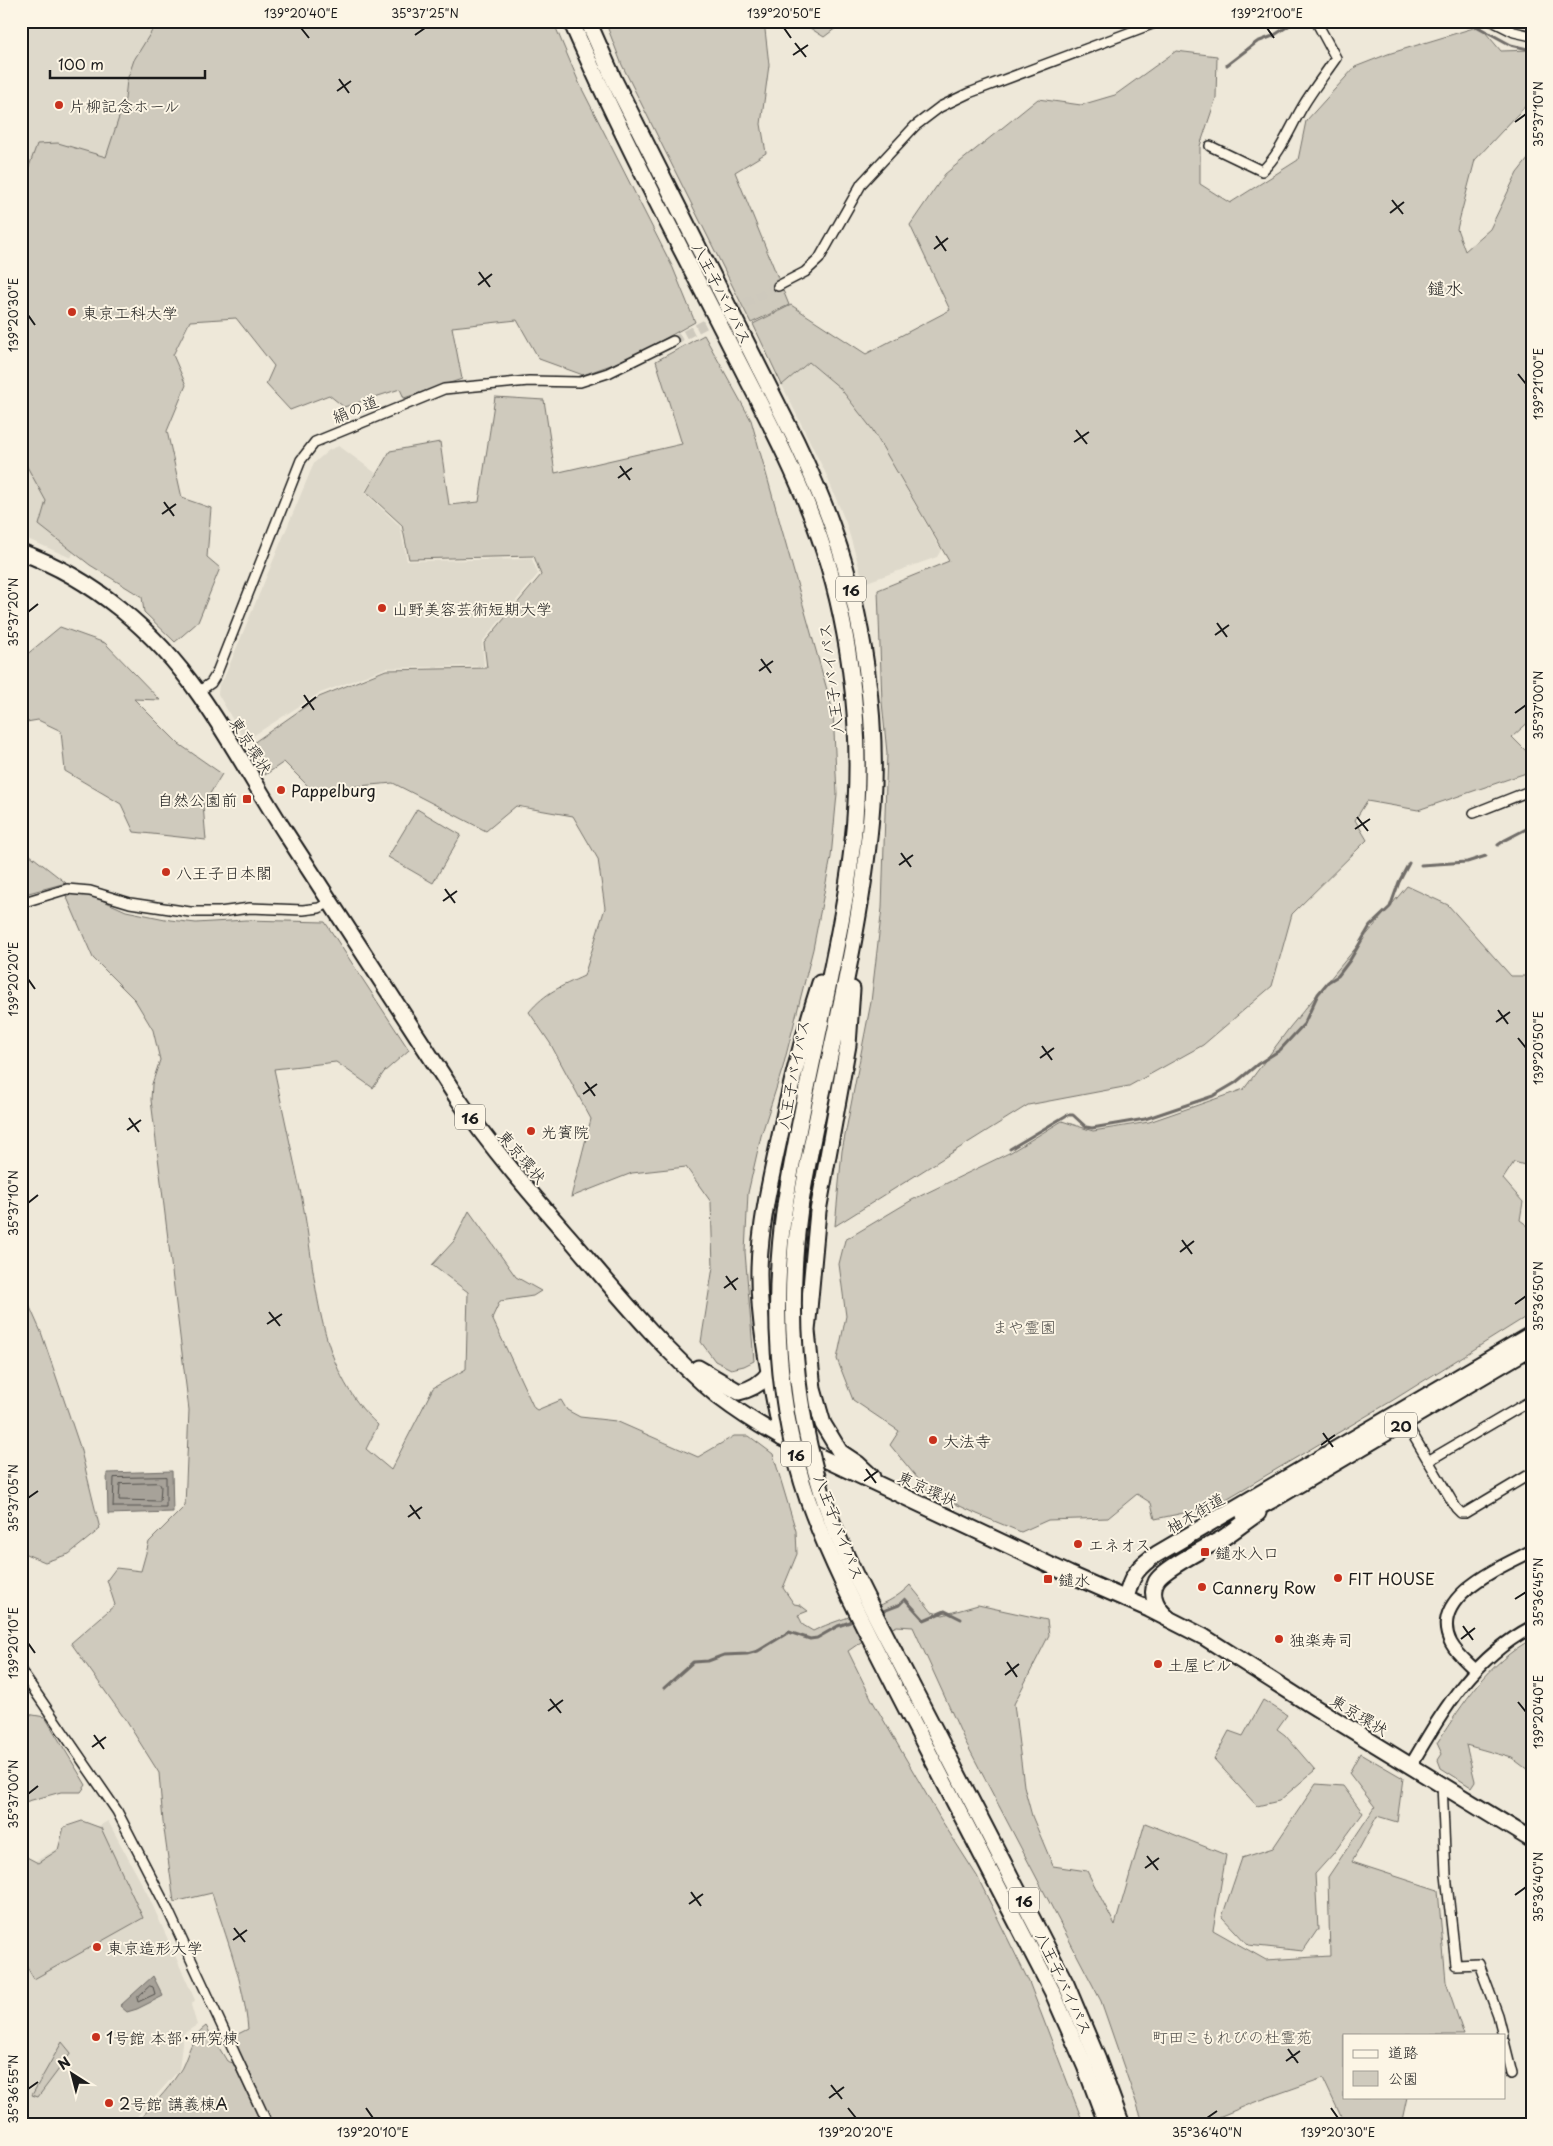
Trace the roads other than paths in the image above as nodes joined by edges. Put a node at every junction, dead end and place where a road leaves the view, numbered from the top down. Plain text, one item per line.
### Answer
1 (571, 21) edge
2 (588, 21) edge
3 (1160, 21) edge
4 (1316, 21) edge
5 (1492, 21) edge
6 (1532, 36) edge
7 (1210, 146) dead end
8 (778, 286) tunnel mouth
9 (673, 341) tunnel mouth
10 (21, 552) edge
11 (198, 692) junction
12 (1532, 790) edge
13 (1474, 813) dead end
14 (330, 902) junction
15 (21, 903) edge
16 (844, 911) junction
17 (855, 932) junction
18 (1532, 1334) edge
19 (1532, 1347) edge
20 (672, 1354) junction
21 (770, 1372) junction
22 (1532, 1400) edge
23 (816, 1402) junction
24 (1402, 1417) junction
25 (782, 1438) junction
26 (799, 1447) junction
27 (1428, 1461) junction
28 (1532, 1473) edge
29 (881, 1486) junction
30 (1270, 1502) junction
31 (1532, 1551) edge
32 (1126, 1599) junction
33 (1169, 1619) junction
34 (1532, 1627) edge
35 (1474, 1669) junction
36 (21, 1671) edge
37 (1411, 1765) junction
38 (1442, 1784) junction
39 (1532, 1840) edge
40 (1052, 1991) junction
41 (1503, 2034) edge
42 (1506, 2049) edge
43 (1512, 2073) dead end
44 (268, 2125) edge
45 (1098, 2125) edge
46 (1106, 2125) edge
47 (1123, 2125) edge

1 - 16 main road, 八王子バイパス / 16
2 - 17 main road, 八王子バイパス / 16
3 - 8 street
4 - 7 street
5 - 6 street
9 - 11 street, 絹の道
10 - 11 main road, 東京環状 / 16
11 - 14 main road, 東京環状 / 16
12 - 13 street
14 - 15 street
14 - 20 main road, 東京環状 / 16
16 - 21 main road, 16
16 - 40 main road, 八王子バイパス / 16, bridge
17 - 23 main road, 16
17 - 47 main road, 八王子バイパス / 16, bridge
18 - 24 main road, 柚木街道 / 20
19 - 24 main road, 柚木街道 / 20
20 - 21 main road, 16
20 - 25 main road, 東京環状 / 16
21 - 25 main road, 16
22 - 27 street
23 - 26 main road
23 - 29 main road, 16
24 - 27 street
24 - 30 main road, 柚木街道 / 20
24 - 32 main road, 柚木街道 / 20
25 - 26 main road, 東京環状 / 16
26 - 29 main road, 東京環状 / 16
27 - 28 street
29 - 32 main road, 東京環状 / 16
30 - 32 main road, 柚木街道 / 20
30 - 33 main road, 20
31 - 35 street
32 - 33 main road, 16
33 - 37 main road, 東京環状 / 16
34 - 35 street
35 - 37 street
36 - 44 street
37 - 38 main road, 東京環状 / 16
38 - 39 main road, 東京環状 / 16
38 - 41 street
40 - 45 main road, 16
40 - 46 main road, 八王子バイパス / 16
42 - 43 street

